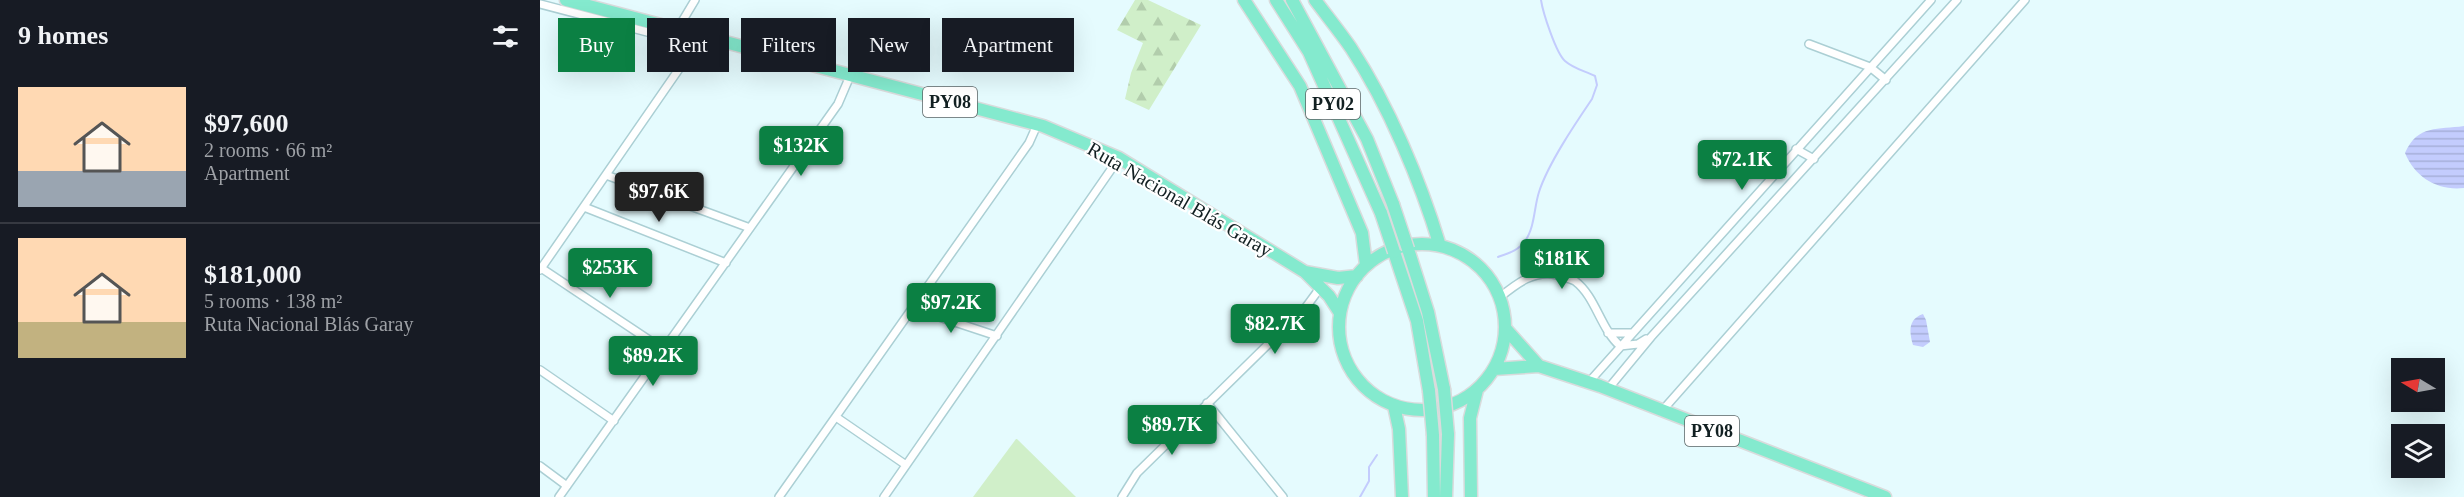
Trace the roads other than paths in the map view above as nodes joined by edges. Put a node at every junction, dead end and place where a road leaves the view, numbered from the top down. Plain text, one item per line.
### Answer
1 (566, 0) edge
2 (695, 0) edge
3 (1244, 0) edge
4 (1276, 0) edge
5 (1292, 0) edge
6 (1315, 0) edge
7 (1931, 0) edge
8 (1958, 0) edge
9 (2025, 0) edge
10 (540, 4) edge
11 (684, 18) edge
12 (647, 22) edge
13 (647, 32) edge
14 (1809, 44) dead end
15 (729, 45) edge
16 (1870, 67) junction
17 (677, 72) edge
18 (850, 76) junction
19 (1886, 80) junction
20 (1037, 125) junction
21 (1796, 150) junction
22 (1119, 158) junction
23 (1814, 159) junction
24 (606, 175) junction
25 (584, 207) junction
26 (750, 228) junction
27 (1440, 246) junction
28 (726, 262) junction
29 (1366, 265) junction
30 (541, 269) edge
31 (1305, 272) junction
32 (1357, 276) junction
33 (1320, 288) junction
34 (1500, 297) junction
35 (912, 308) junction
36 (1340, 314) junction
37 (1505, 328) junction
38 (1608, 333) junction
39 (1632, 333) junction
40 (997, 336) junction
41 (1651, 337) junction
42 (1620, 346) junction
43 (664, 350) junction
44 (1539, 366) junction
45 (1494, 369) junction
46 (540, 370) edge
47 (1589, 382) junction
48 (1608, 389) junction
49 (1477, 390) junction
50 (1208, 404) junction
51 (1394, 406) junction
52 (1662, 412) junction
53 (836, 417) junction
54 (614, 421) junction
55 (906, 465) junction
56 (540, 466) edge
57 (567, 486) junction
58 (559, 497) edge
59 (779, 497) edge
60 (884, 497) edge
61 (1122, 497) edge
62 (1283, 497) edge
63 (1402, 497) edge
64 (1434, 497) edge
65 (1446, 497) edge
66 (1472, 497) edge
67 (1885, 497) edge

1 - 12 highway, Ruta Nacional Blás Garay / PY08
2 - 11 street
3 - 29 highway
4 - 64 highway, PY02, bridge
5 - 65 highway, PY02, bridge
6 - 27 highway
7 - 16 street
8 - 19 street
9 - 52 street
10 - 13 street
14 - 16 street
15 - 18 highway, Ruta Nacional Blás Garay / PY08
16 - 19 street
16 - 21 street
17 - 24 street
18 - 20 highway, Ruta Nacional Blás Garay / PY08
18 - 26 street
19 - 23 street
20 - 22 highway, Ruta Nacional Blás Garay / PY08
20 - 35 street
21 - 23 street
21 - 39 street
22 - 31 highway, Ruta Nacional Blás Garay / PY08
22 - 40 street
23 - 41 street
24 - 25 street
24 - 26 street
25 - 28 street
25 - 30 street
26 - 28 street
27 - 29 highway
27 - 34 highway
28 - 43 street
29 - 32 highway
30 - 43 street
31 - 32 highway, Ruta Nacional Blás Garay
31 - 33 highway, Ruta Nacional Blás Garay
32 - 36 highway
33 - 36 highway, Ruta Nacional Blás Garay
33 - 50 street
34 - 37 highway
34 - 38 street
35 - 40 street
35 - 53 street
36 - 51 highway
37 - 44 highway
37 - 45 highway
38 - 39 street
38 - 42 street
39 - 42 street
40 - 55 street
41 - 42 street
41 - 48 street
42 - 47 street
43 - 54 street
44 - 45 highway, PY08
44 - 47 highway, PY08
45 - 49 highway
46 - 54 street
47 - 48 highway, PY08
48 - 52 highway, PY08
49 - 51 highway
49 - 66 highway
50 - 61 street
50 - 62 street
51 - 63 highway
52 - 67 highway, PY08
53 - 55 street
53 - 59 street
54 - 57 street
55 - 60 street
56 - 57 street
57 - 58 street

